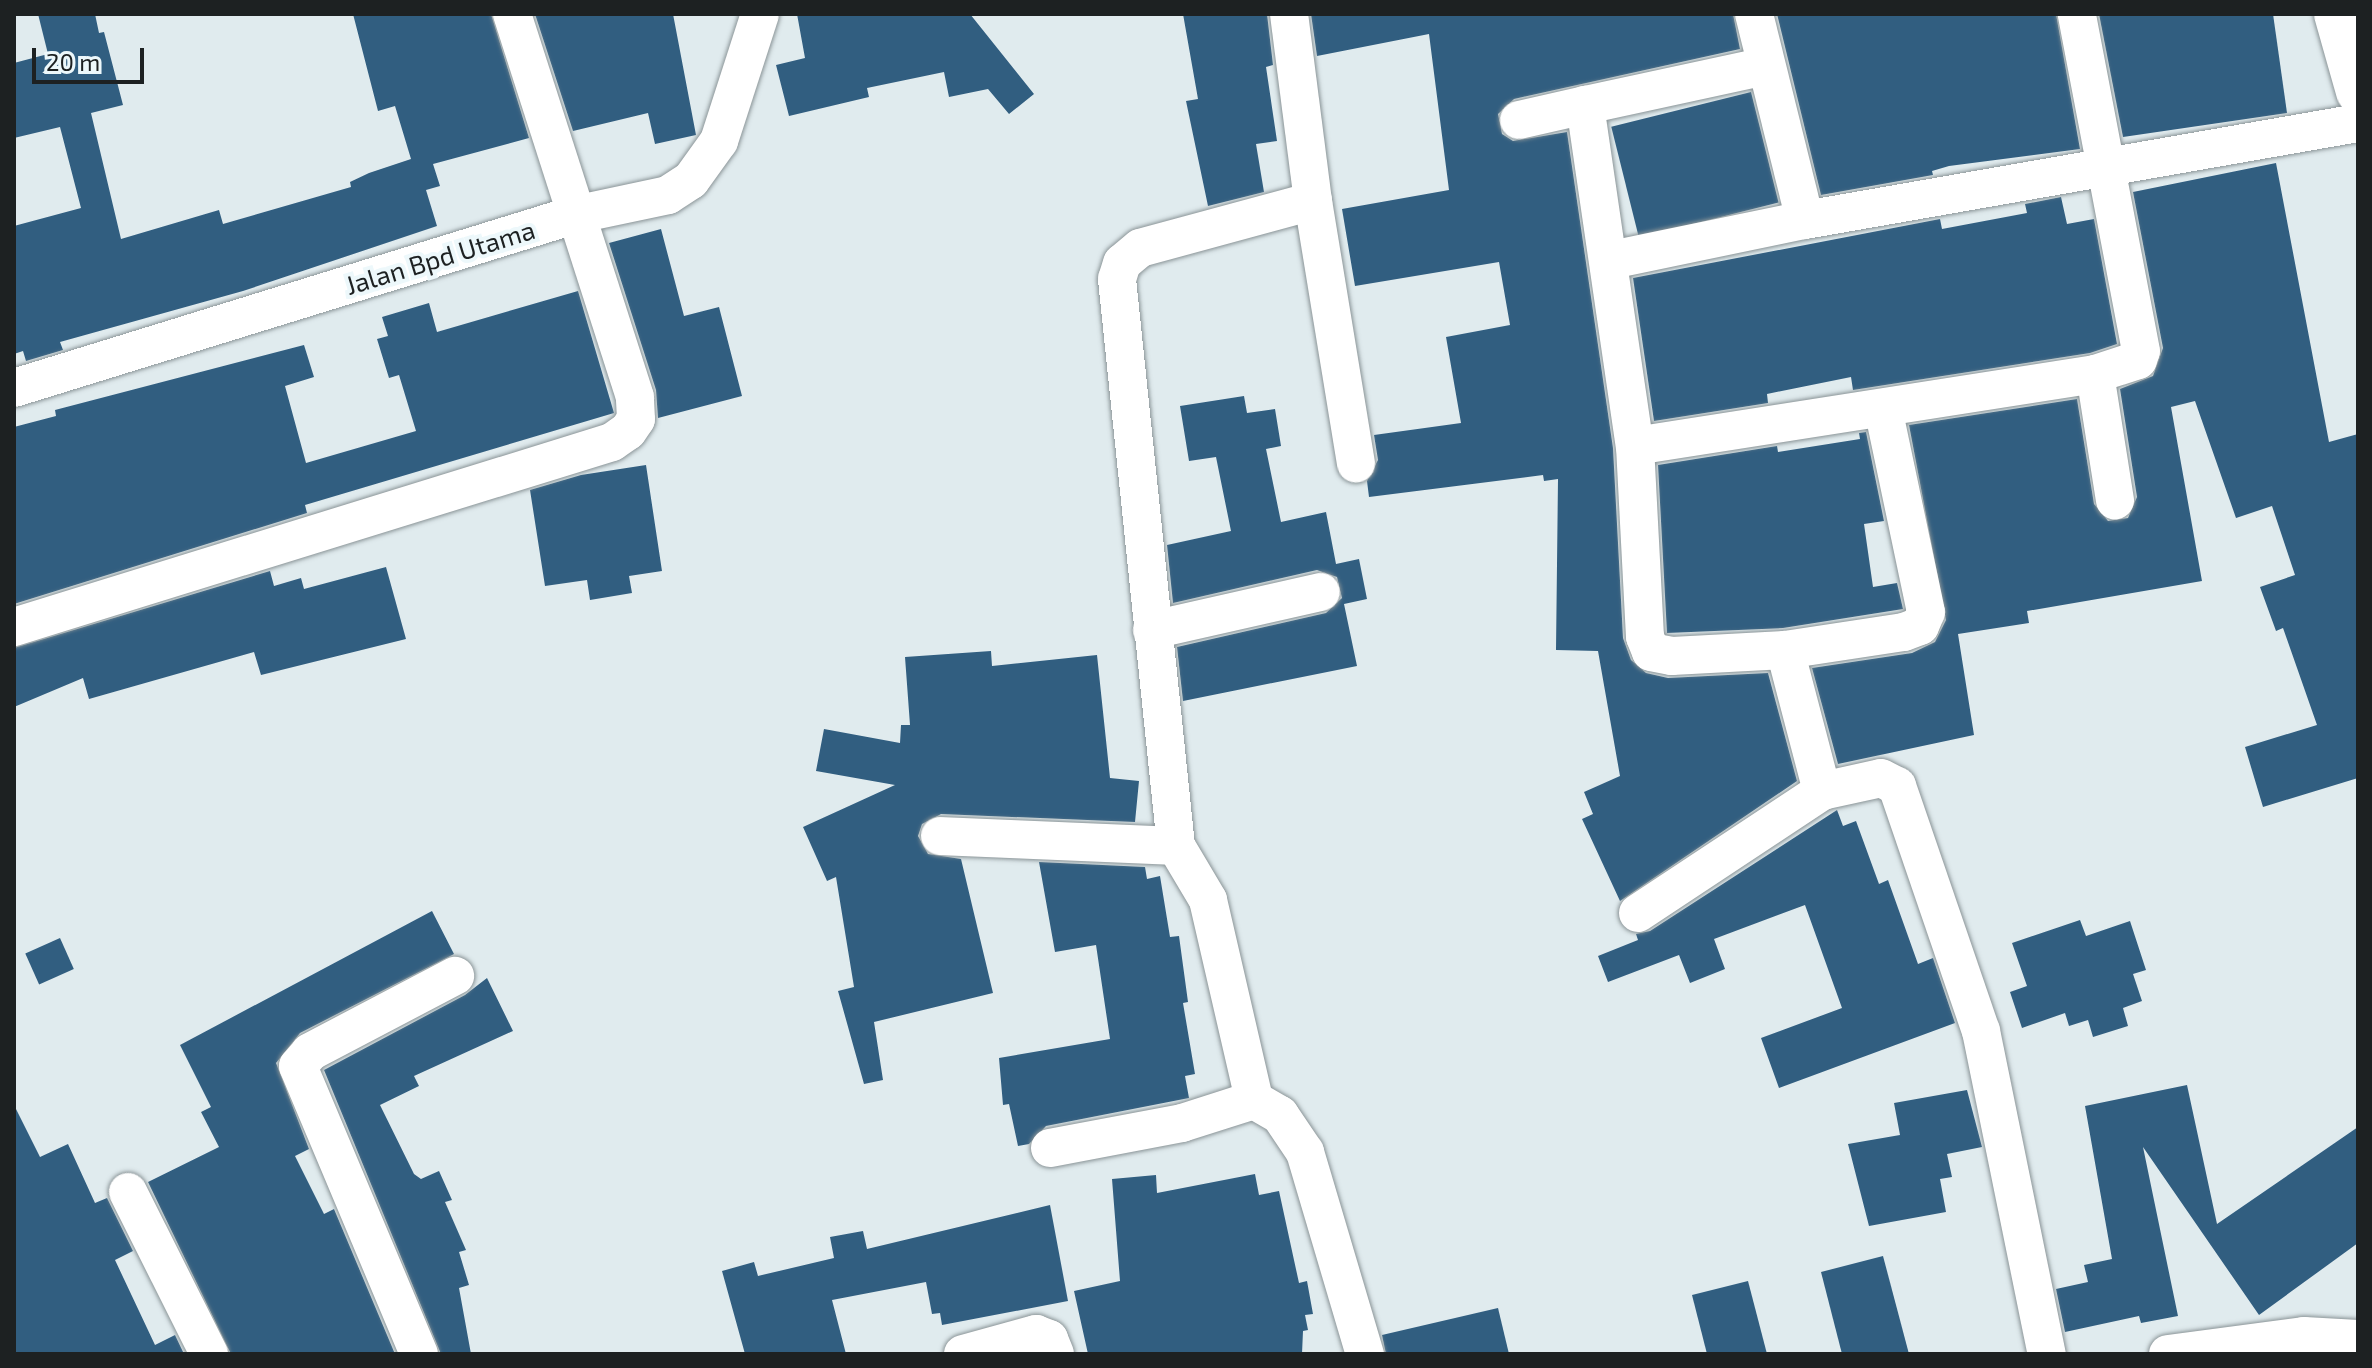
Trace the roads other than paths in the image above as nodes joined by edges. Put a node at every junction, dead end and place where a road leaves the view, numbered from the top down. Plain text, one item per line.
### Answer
1 (512, 14) edge
2 (760, 14) edge
3 (1289, 14) edge
4 (1754, 14) edge
5 (2077, 14) edge
6 (2336, 14) edge
7 (1766, 66) junction
8 (2358, 92) edge
9 (1585, 105) junction
10 (1519, 120) dead end
11 (2358, 123) edge
12 (2104, 169) junction
13 (1313, 201) junction
14 (574, 215) junction
15 (1805, 220) junction
16 (1611, 260) junction
17 (2095, 374) junction
18 (14, 388) edge
19 (1883, 408) junction
20 (1635, 446) junction
21 (1356, 463) dead end
22 (2115, 500) dead end
23 (1321, 592) dead end
24 (14, 627) edge
25 (1152, 630) junction
26 (1785, 650) junction
27 (1822, 791) junction
28 (940, 836) dead end
29 (1176, 846) junction
30 (1638, 913) dead end
31 (455, 976) dead end
32 (1254, 1100) junction
33 (1050, 1148) dead end
34 (128, 1192) dead end
35 (2358, 1339) edge
36 (209, 1354) edge
37 (419, 1354) edge
38 (963, 1354) edge
39 (1055, 1354) edge
40 (1365, 1354) edge
41 (2047, 1354) edge
42 (2168, 1354) edge

1 - 14 street
2 - 14 street, Jalan Bpd Utama
3 - 13 street
4 - 7 street
5 - 12 street
6 - 8 street
7 - 9 street
7 - 15 street
9 - 10 street
9 - 16 street
11 - 12 street
12 - 15 street
12 - 17 street
13 - 21 street
13 - 25 street
14 - 18 street, Jalan Bpd Utama
14 - 24 street
15 - 16 street
16 - 20 street
17 - 19 street
17 - 22 street
19 - 20 street
19 - 26 street
20 - 26 street
23 - 25 street
25 - 29 street
26 - 27 street
27 - 30 street
27 - 41 street
28 - 29 street
29 - 32 street
31 - 37 street
32 - 33 street
32 - 40 street
34 - 36 street
35 - 42 street
38 - 39 street

